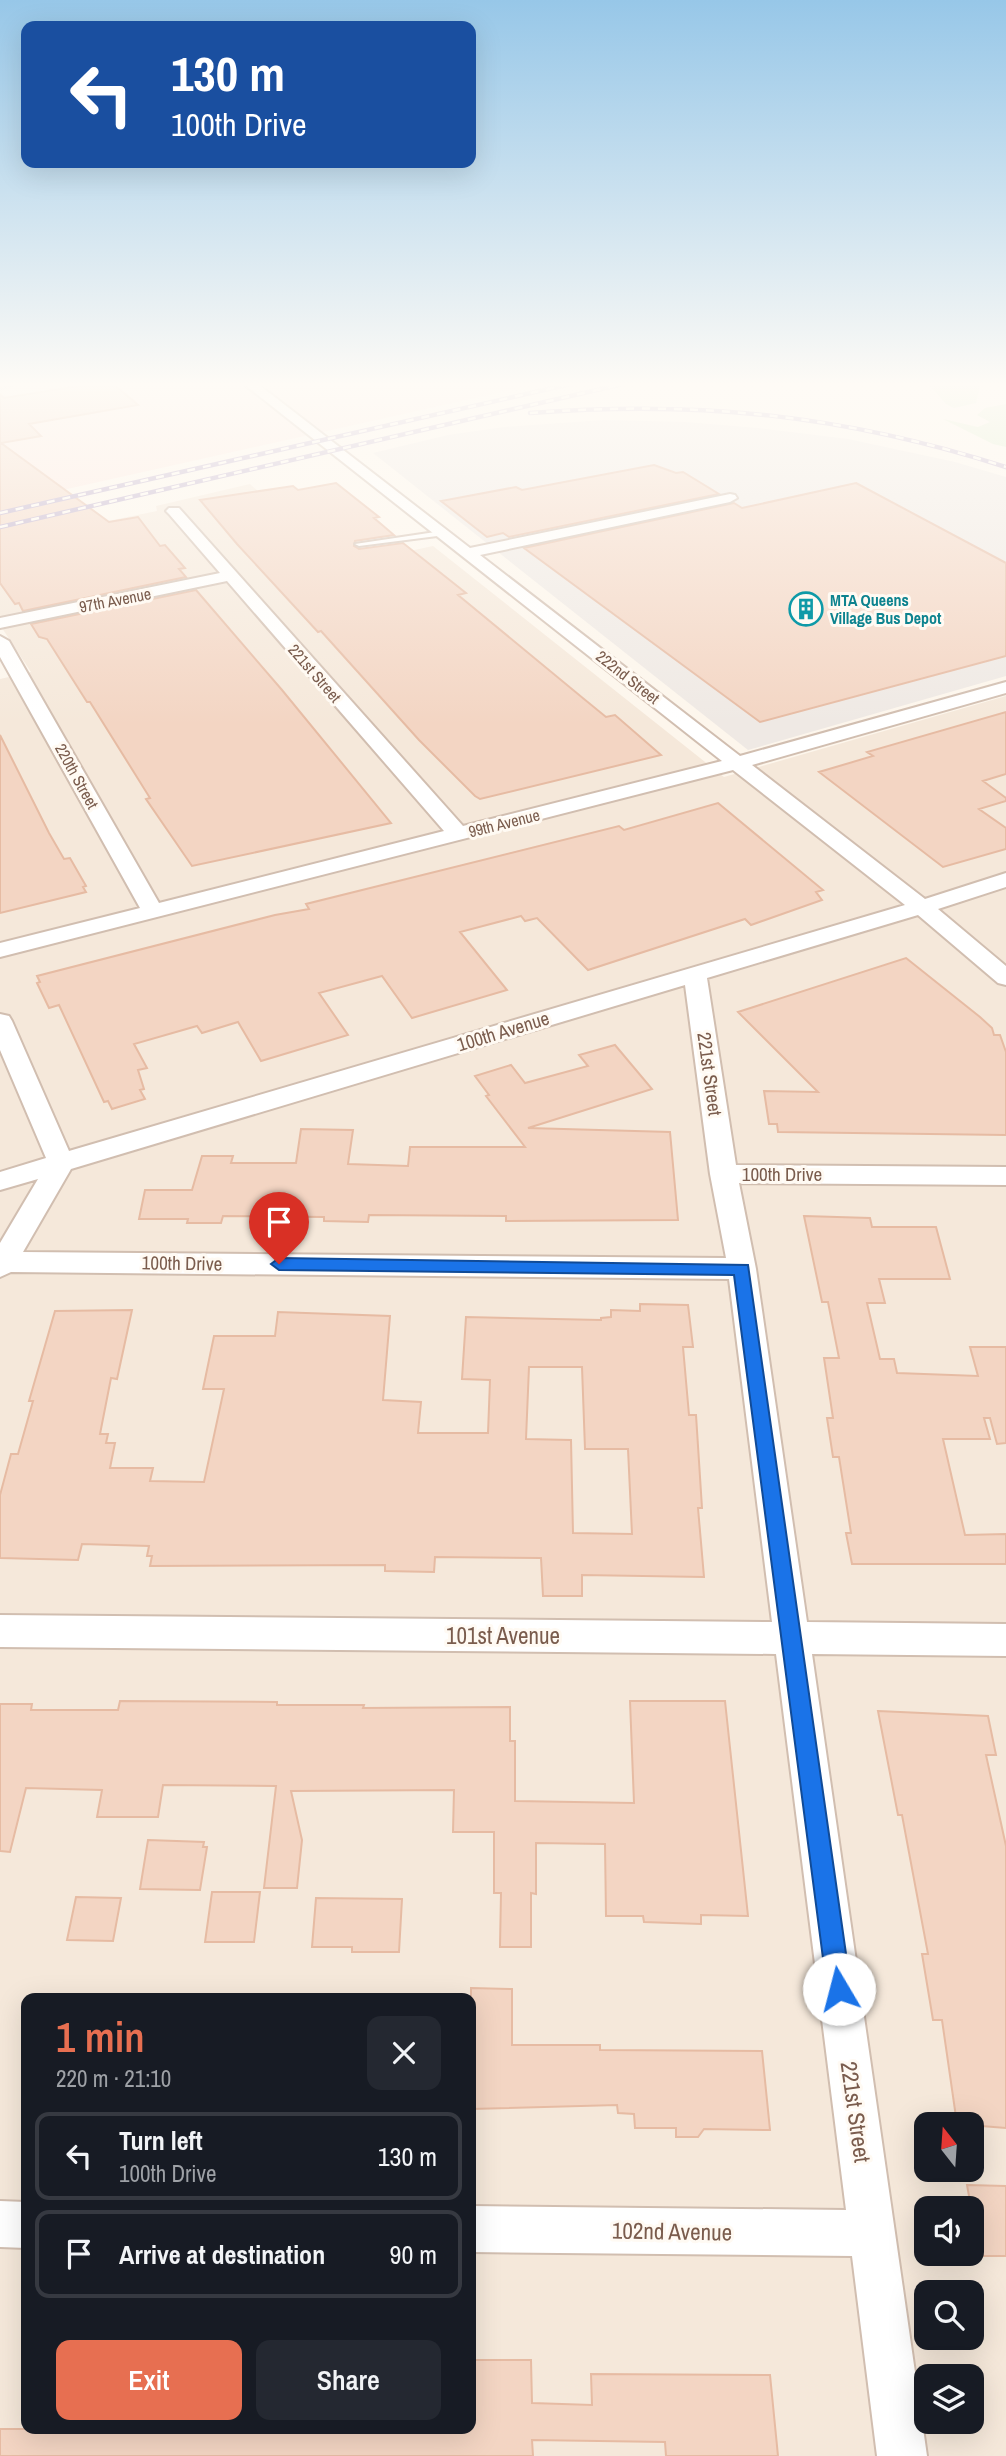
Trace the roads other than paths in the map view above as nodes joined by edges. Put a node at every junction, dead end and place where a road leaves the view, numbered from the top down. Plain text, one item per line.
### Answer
1 (394, 496) edge
2 (730, 498) dead end
3 (174, 511) dead end
4 (442, 533) junction
5 (359, 544) dead end
6 (469, 554) junction
7 (230, 576) junction
8 (0, 623) edge
9 (0, 641) edge
10 (1006, 687) edge
11 (737, 763) junction
12 (458, 834) junction
13 (1006, 880) edge
14 (922, 907) junction
15 (153, 912) junction
16 (0, 950) edge
17 (695, 974) junction
18 (1006, 978) edge
19 (0, 1021) edge
20 (61, 1163) junction
21 (724, 1174) junction
22 (1006, 1176) edge
23 (0, 1181) edge
24 (1, 1263) edge
25 (742, 1269) junction
26 (0, 1631) edge
27 (790, 1638) junction
28 (1006, 1640) edge
29 (0, 2224) edge
30 (21, 2225) edge
31 (476, 2229) edge
32 (873, 2233) junction
33 (902, 2456) edge

1 - 4 street, 222nd Street
2 - 6 street
3 - 7 street, 221st Street
4 - 5 lane
4 - 6 street, 222nd Street
6 - 11 street, 222nd Street
7 - 8 street, 97th Avenue
7 - 12 street, 221st Street
9 - 15 street, 220th Street
10 - 11 street, 99th Avenue
11 - 12 street, 99th Avenue
11 - 14 street, 222nd Street
12 - 15 street, 99th Avenue
13 - 14 street, 100th Avenue
14 - 17 street, 100th Avenue
14 - 18 street, 222nd Street
15 - 16 street, 99th Avenue
17 - 20 street, 100th Avenue
17 - 21 street, 221st Street
19 - 20 street
20 - 23 street, 100th Avenue
20 - 24 street
21 - 22 street, 100th Drive
21 - 25 street, 100th Drive
24 - 25 street, 100th Drive
25 - 27 street, 221st Street
26 - 27 street, 101st Avenue
27 - 28 street, 101st Avenue
27 - 32 street, 221st Street
29 - 30 street
31 - 32 street, 102nd Avenue
32 - 33 street, 221st Street

